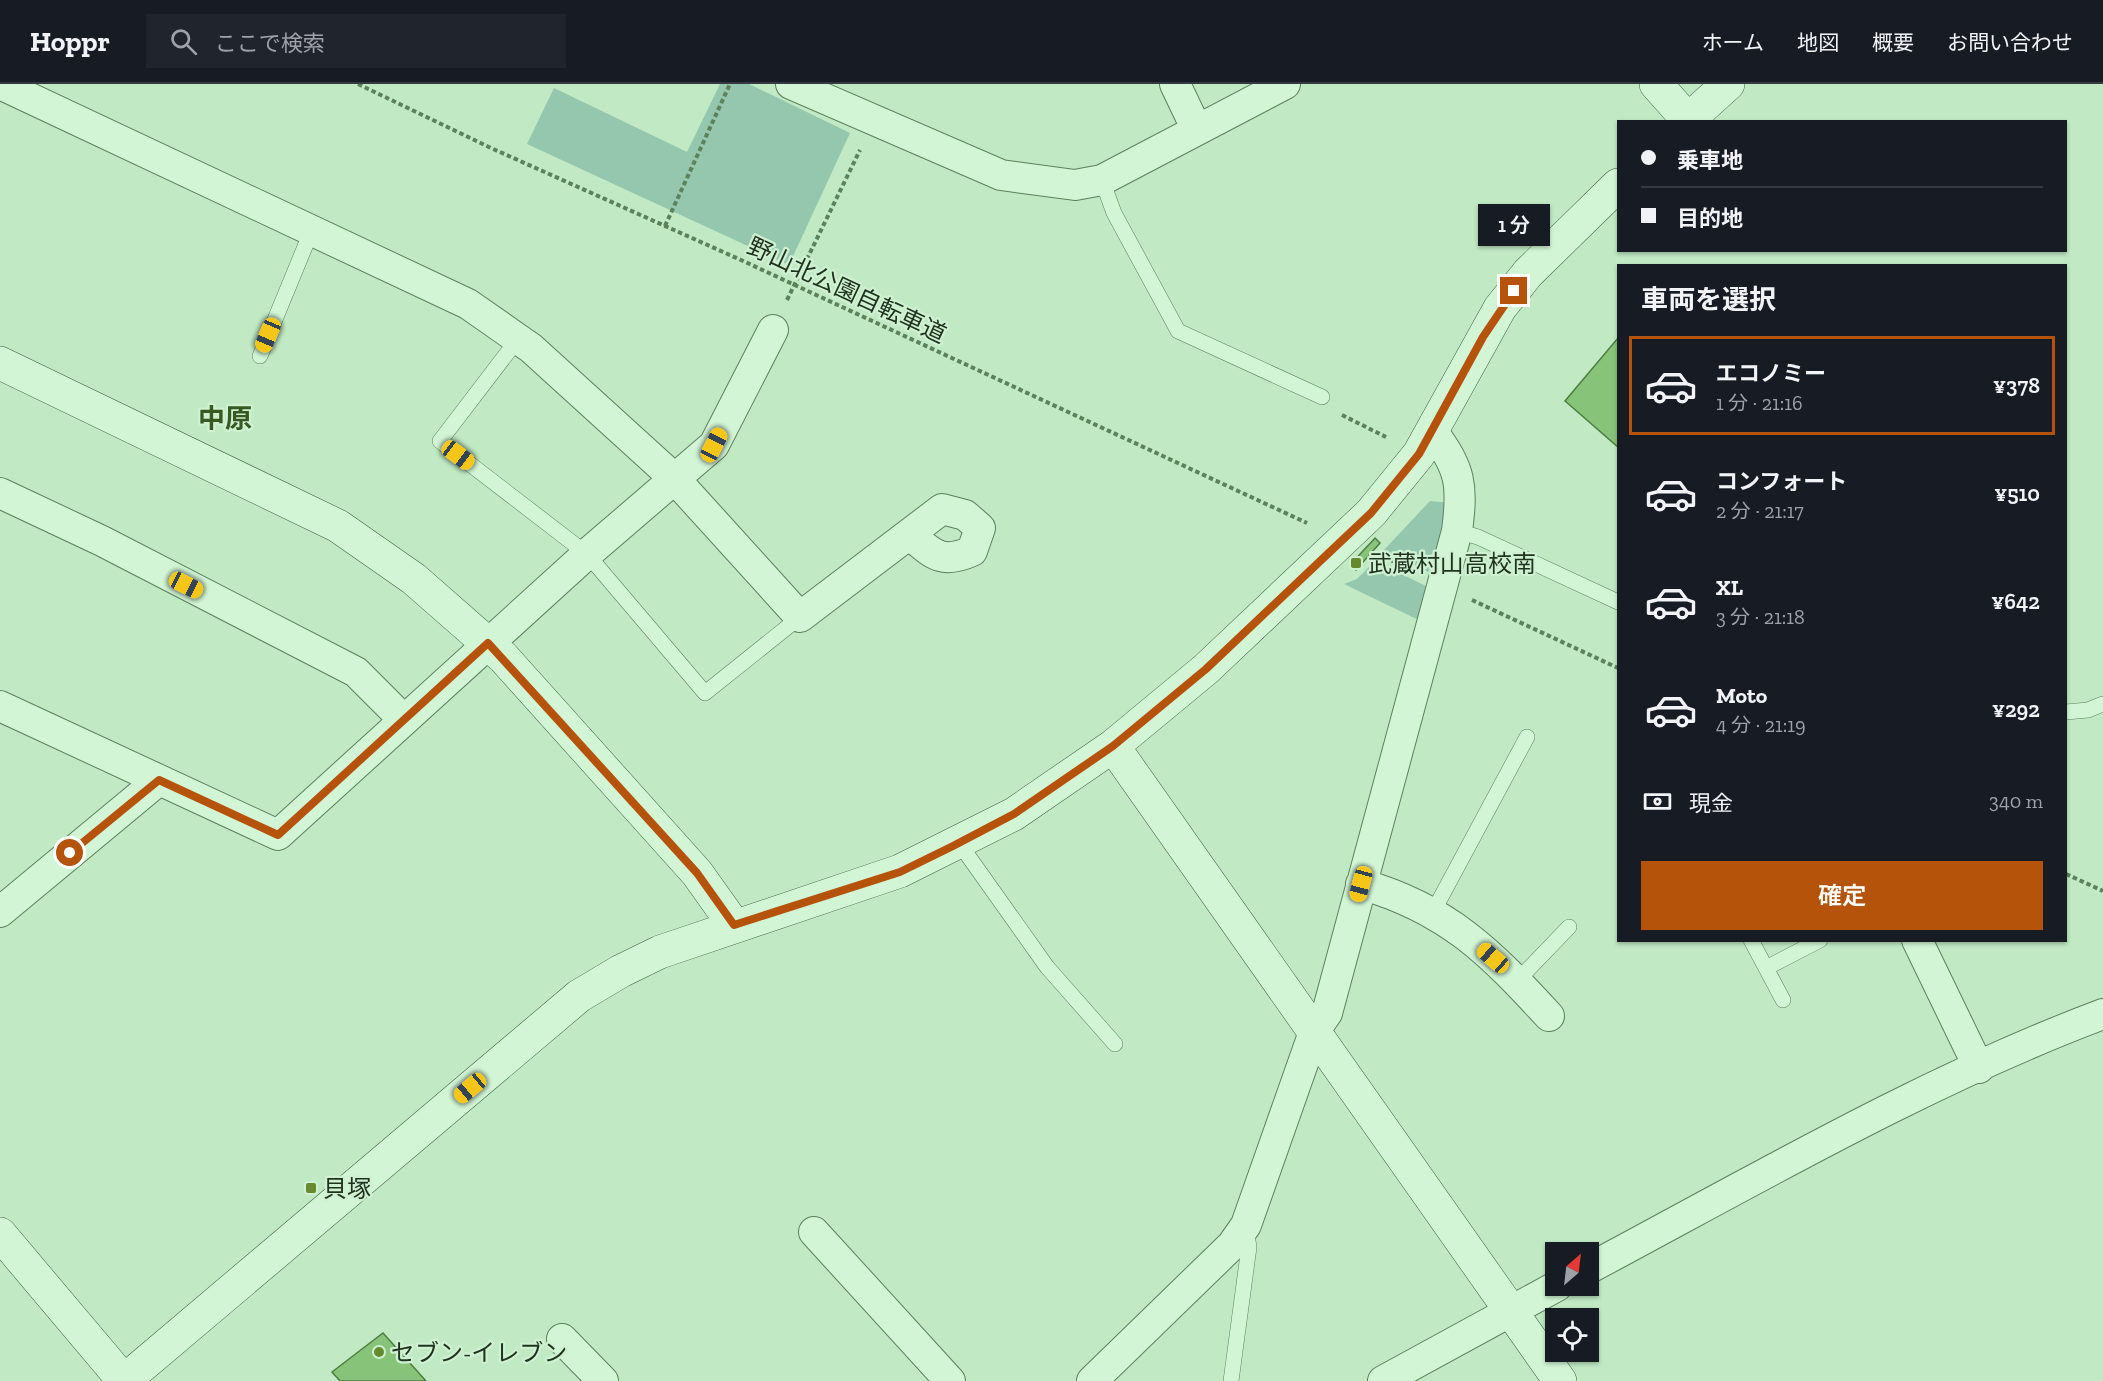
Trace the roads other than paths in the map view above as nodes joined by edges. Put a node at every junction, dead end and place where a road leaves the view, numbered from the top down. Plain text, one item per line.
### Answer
1 (0, 84) edge
2 (791, 84) edge
3 (1175, 84) edge
4 (1285, 84) edge
5 (1656, 84) edge
6 (1728, 84) edge
7 (1686, 120) edge
8 (1688, 120) edge
9 (1197, 130) junction
10 (1102, 180) junction
11 (1617, 186) edge
12 (311, 232) junction
13 (773, 330) road end
14 (518, 339) junction
15 (260, 356) dead end
16 (0, 363) edge
17 (1322, 398) road end
18 (1432, 431) junction
19 (674, 478) junction
20 (0, 493) edge
21 (1457, 531) junction
22 (909, 534) dead end
23 (587, 554) junction
24 (1617, 602) edge
25 (800, 617) junction
26 (488, 643) junction
27 (2103, 704) edge
28 (0, 706) edge
29 (2067, 712) edge
30 (404, 720) junction
31 (1527, 737) dead end
32 (1113, 746) junction
33 (159, 780) junction
34 (959, 843) junction
35 (1361, 884) junction
36 (0, 912) edge
37 (1433, 912) junction
38 (734, 925) junction
39 (1569, 927) dead end
40 (1752, 942) edge
41 (1816, 942) edge
42 (1918, 942) edge
43 (1766, 968) junction
44 (1516, 981) junction
45 (1784, 1000) dead end
46 (2103, 1014) edge
47 (1549, 1016) dead end
48 (1314, 1032) junction
49 (1115, 1044) dead end
50 (1979, 1068) junction
51 (1245, 1225) junction
52 (814, 1232) dead end
53 (0, 1234) edge
54 (1599, 1263) edge
55 (1545, 1292) edge
56 (1510, 1310) junction
57 (562, 1339) dead end
58 (124, 1381) edge
59 (603, 1381) edge
60 (950, 1381) edge
61 (1092, 1381) edge
62 (1231, 1381) edge
63 (1383, 1381) edge
64 (1560, 1381) edge

1 - 12 street
2 - 10 street
3 - 9 street
4 - 9 street
5 - 7 street
6 - 8 street
9 - 10 street
10 - 17 lane
11 - 18 street
12 - 14 street
12 - 15 lane
13 - 19 street
14 - 19 street
14 - 23 lane
16 - 26 street
18 - 21 street
18 - 32 street
19 - 23 street
19 - 25 street
20 - 30 street
21 - 24 lane
21 - 35 street
22 - 25 street
23 - 25 lane
23 - 26 street
26 - 30 street
26 - 38 street
27 - 29 lane
28 - 33 street
30 - 33 street
31 - 37 lane
32 - 34 street
32 - 48 street
33 - 36 street
34 - 38 street
34 - 49 lane
35 - 37 street
35 - 48 street
37 - 44 street
38 - 58 street
39 - 44 lane
40 - 43 lane
41 - 43 lane
42 - 50 street
43 - 45 lane
44 - 47 street
46 - 50 street
48 - 51 street
48 - 56 street
50 - 54 street
51 - 61 street
51 - 62 lane
52 - 60 street
53 - 58 street
55 - 56 street
56 - 63 street
56 - 64 street
57 - 59 street

